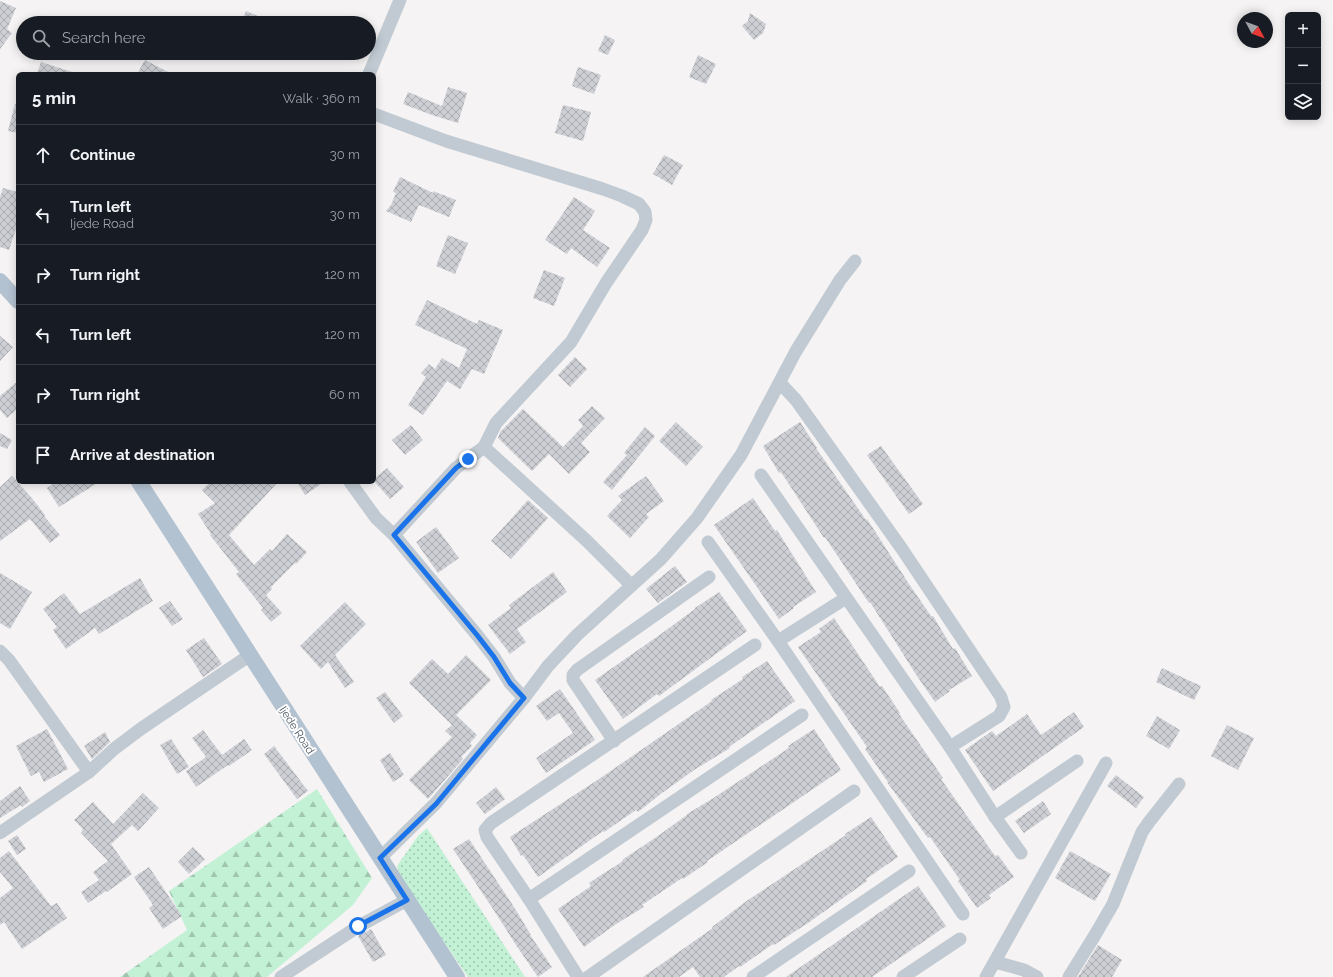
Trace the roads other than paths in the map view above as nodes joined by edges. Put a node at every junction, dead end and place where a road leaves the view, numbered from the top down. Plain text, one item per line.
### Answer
1 (400, 0) edge
2 (376, 57) edge
3 (375, 60) edge
4 (370, 72) edge
5 (376, 115) edge
6 (855, 261) dead end
7 (0, 281) edge
8 (16, 299) edge
9 (780, 383) junction
10 (484, 447) junction
11 (761, 475) dead end
12 (140, 484) edge
13 (351, 484) edge
14 (394, 535) junction
15 (708, 542) dead end
16 (710, 577) dead end
17 (631, 585) junction
18 (846, 598) junction
19 (778, 641) junction
20 (755, 644) dead end
21 (0, 651) edge
22 (250, 656) junction
23 (524, 698) junction
24 (802, 715) dead end
25 (614, 741) junction
26 (950, 747) junction
27 (1077, 761) dead end
28 (1106, 764) dead end
29 (89, 772) junction
30 (1179, 784) dead end
31 (854, 791) dead end
32 (995, 817) junction
33 (0, 833) edge
34 (1021, 853) dead end
35 (380, 858) junction
36 (909, 871) dead end
37 (529, 899) junction
38 (407, 900) junction
39 (963, 914) dead end
40 (960, 939) dead end
41 (995, 962) junction
42 (281, 977) edge
43 (457, 977) edge
44 (578, 977) edge
45 (588, 977) edge
46 (753, 977) edge
47 (903, 977) edge
48 (986, 977) edge
49 (1037, 977) edge
50 (1069, 977) edge

1 - 2 street
3 - 4 street
5 - 10 street
6 - 9 street
7 - 8 main road
9 - 17 street
9 - 26 street
10 - 14 street
10 - 17 street
11 - 18 street
12 - 22 main road, Ijede Road
13 - 14 street
14 - 23 street
15 - 19 street
16 - 25 street
17 - 23 street
18 - 19 street
18 - 26 street
19 - 39 street
20 - 25 street
21 - 29 street
22 - 29 street
22 - 35 main road, Ijede Road
23 - 35 street
24 - 37 street
25 - 37 street
26 - 32 street
27 - 32 street
28 - 41 street
29 - 33 street
30 - 50 street
31 - 45 street
32 - 34 street
35 - 38 main road, Ijede Road
36 - 46 street
37 - 44 street
38 - 42 street
38 - 43 main road, Ijede Road
40 - 47 street
41 - 48 street
41 - 49 street

